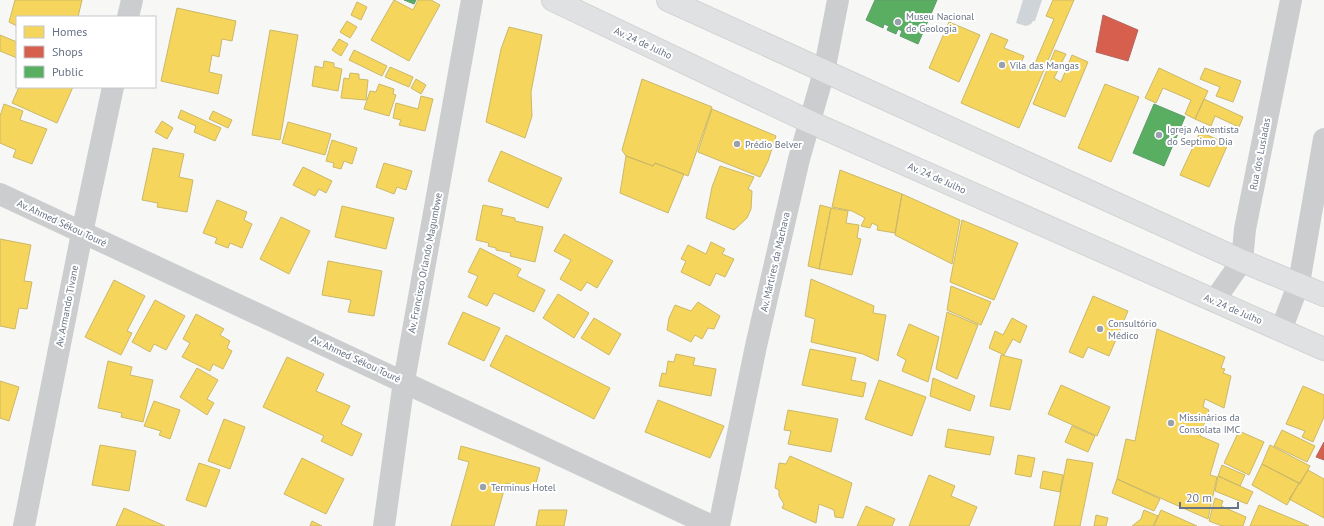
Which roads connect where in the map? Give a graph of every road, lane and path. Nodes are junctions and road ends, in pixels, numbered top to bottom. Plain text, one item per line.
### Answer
1 (132, 0) edge
2 (472, 0) edge
3 (553, 0) edge
4 (668, 0) edge
5 (838, 0) edge
6 (1291, 0) edge
7 (128, 16) edge
8 (824, 72) junction
9 (113, 88) edge
10 (810, 122) junction
11 (1324, 139) edge
12 (0, 194) edge
13 (82, 233) junction
14 (1242, 261) junction
15 (1299, 283) junction
16 (1324, 295) edge
17 (1214, 301) junction
18 (1282, 330) junction
19 (1324, 349) edge
20 (404, 381) junction
21 (24, 526) edge
22 (384, 526) edge
23 (712, 526) edge
24 (719, 526) edge

1 - 7 street
2 - 20 street, Av. Francisco Orlando Magumbwe
3 - 10 main road, Av. 24 de Julho
4 - 8 main road
5 - 8 street, Av. Mártires da Machava
6 - 14 street, Rua dos Lusíadas
8 - 10 street, Av. Mártires da Machava
8 - 14 main road
9 - 13 street, Av. Armando Tivane
10 - 17 main road, Av. 24 de Julho
10 - 24 street, Av. Mártires da Machava
11 - 15 street
12 - 13 street, Av. Ahmed Sékou Touré
13 - 20 street, Av. Ahmed Sékou Touré
13 - 21 street, Av. Armando Tivane
14 - 15 main road
14 - 17 street, Rua dos Lusíadas
15 - 16 main road
15 - 18 street
17 - 18 main road, Av. 24 de Julho
18 - 19 main road, Av. 24 de Julho
20 - 22 street, Av. Francisco Orlando Magumbwe
20 - 23 street, Av. Ahmed Sékou Touré

